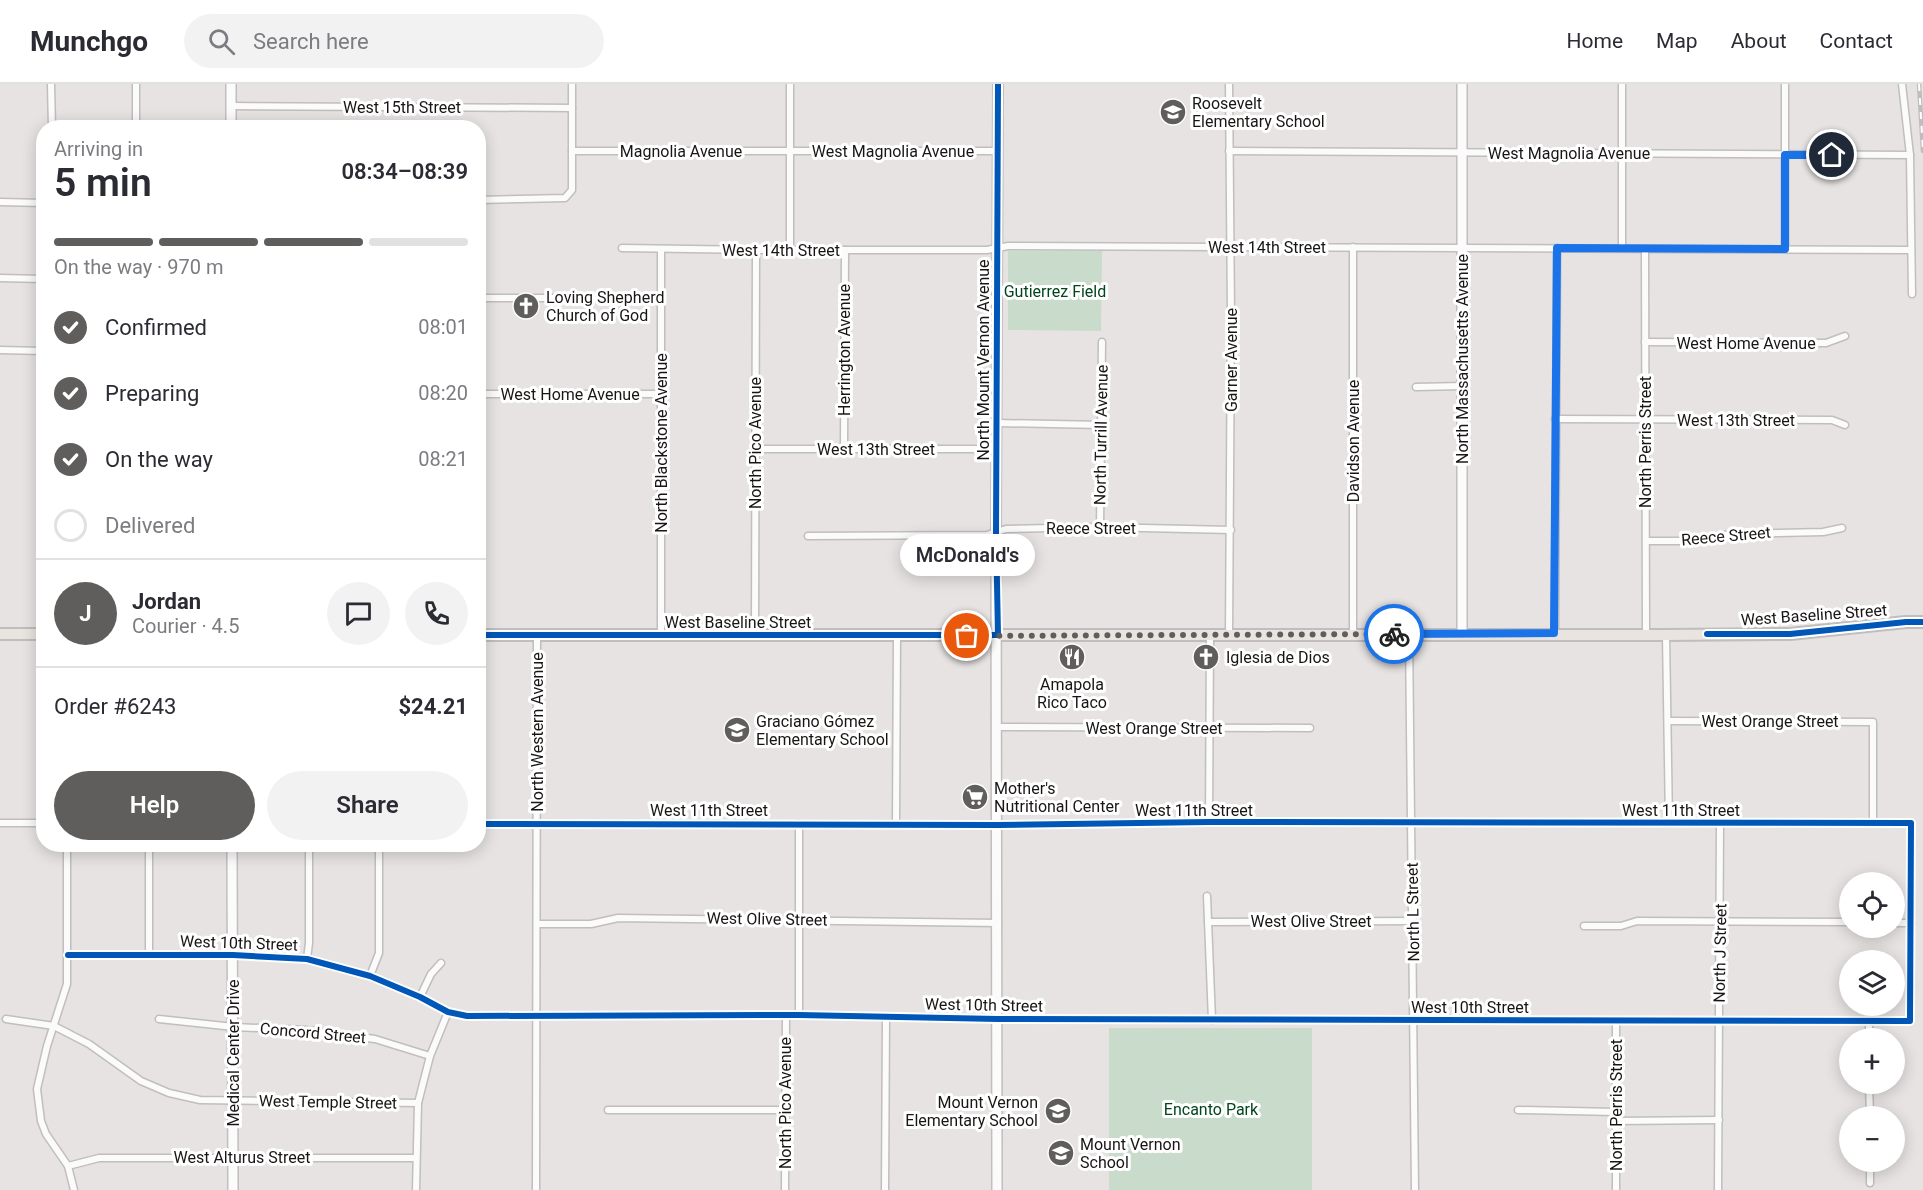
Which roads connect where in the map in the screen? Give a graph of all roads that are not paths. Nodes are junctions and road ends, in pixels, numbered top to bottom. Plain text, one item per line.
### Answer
1 (51, 84) edge
2 (136, 84) edge
3 (231, 84) edge
4 (572, 84) edge
5 (790, 84) edge
6 (998, 84) edge
7 (1229, 84) edge
8 (1462, 84) edge
9 (1622, 84) edge
10 (1785, 84) edge
11 (1902, 84) edge
12 (231, 106) junction
13 (572, 108) junction
14 (52, 120) edge
15 (136, 120) edge
16 (231, 120) edge
17 (572, 151) junction
18 (997, 151) junction
19 (1229, 151) junction
20 (790, 152) junction
21 (1463, 153) junction
22 (1622, 153) junction
23 (1785, 155) junction
24 (1910, 156) junction
25 (486, 200) edge
26 (0, 202) edge
27 (36, 203) edge
28 (1229, 247) junction
29 (1462, 247) junction
30 (622, 248) dead end
31 (997, 248) junction
32 (1353, 248) junction
33 (1557, 248) junction
34 (1622, 248) junction
35 (1785, 249) junction
36 (661, 250) junction
37 (756, 250) junction
38 (790, 250) junction
39 (845, 250) junction
40 (1645, 250) junction
41 (1911, 250) junction
42 (0, 278) edge
43 (36, 279) edge
44 (1912, 294) dead end
45 (486, 297) edge
46 (661, 297) junction
47 (1845, 336) dead end
48 (1102, 342) dead end
49 (1645, 342) junction
50 (0, 350) edge
51 (36, 351) edge
52 (1462, 386) junction
53 (1416, 387) dead end
54 (486, 394) edge
55 (661, 394) junction
56 (1555, 419) junction
57 (1646, 420) junction
58 (997, 423) junction
59 (1102, 425) junction
60 (1845, 425) dead end
61 (755, 449) junction
62 (844, 449) junction
63 (997, 449) junction
64 (1100, 527) junction
65 (1842, 528) dead end
66 (1231, 530) junction
67 (996, 531) junction
68 (808, 536) dead end
69 (1646, 541) junction
70 (1923, 622) edge
71 (1554, 633) junction
72 (0, 634) edge
73 (36, 634) edge
74 (486, 634) edge
75 (1353, 634) junction
76 (1409, 634) junction
77 (1462, 634) junction
78 (537, 635) junction
79 (661, 635) junction
80 (755, 635) junction
81 (897, 635) junction
82 (998, 635) junction
83 (1210, 635) junction
84 (1229, 635) junction
85 (1646, 635) junction
86 (1666, 635) junction
87 (1668, 721) junction
88 (998, 727) junction
89 (1210, 728) junction
90 (1310, 728) dead end
91 (1209, 822) junction
92 (0, 823) edge
93 (36, 823) edge
94 (1669, 823) junction
95 (1873, 823) junction
96 (486, 824) edge
97 (537, 824) junction
98 (799, 824) junction
99 (1412, 824) junction
100 (1720, 824) junction
101 (896, 825) junction
102 (998, 825) junction
103 (67, 852) edge
104 (149, 852) edge
105 (232, 852) edge
106 (309, 852) edge
107 (379, 852) edge
108 (1207, 896) dead end
109 (799, 919) junction
110 (1413, 921) junction
111 (1208, 922) junction
112 (1721, 922) junction
113 (1839, 922) edge
114 (998, 923) junction
115 (1905, 923) edge
116 (1911, 923) junction
117 (537, 924) junction
118 (1584, 926) dead end
119 (68, 955) junction
120 (149, 955) junction
121 (233, 955) junction
122 (307, 959) junction
123 (441, 963) dead end
124 (370, 976) junction
125 (420, 997) junction
126 (448, 1012) junction
127 (786, 1015) junction
128 (799, 1015) junction
129 (536, 1016) junction
130 (886, 1017) junction
131 (6, 1019) dead end
132 (159, 1019) dead end
133 (998, 1019) junction
134 (1212, 1020) junction
135 (1616, 1020) junction
136 (1414, 1021) junction
137 (1719, 1021) junction
138 (1869, 1021) junction
139 (54, 1026) junction
140 (234, 1027) junction
141 (1869, 1028) edge
142 (430, 1056) junction
143 (233, 1101) junction
144 (418, 1103) junction
145 (608, 1110) dead end
146 (786, 1110) junction
147 (1518, 1110) dead end
148 (1616, 1112) junction
149 (1719, 1120) junction
150 (1616, 1121) junction
151 (233, 1157) junction
152 (416, 1158) junction
153 (68, 1166) junction
154 (1870, 1172) edge
155 (1870, 1183) dead end
156 (74, 1190) edge
157 (233, 1190) edge
158 (416, 1190) edge
159 (536, 1190) edge
160 (785, 1190) edge
161 (885, 1190) edge
162 (998, 1190) edge
163 (1415, 1190) edge
164 (1616, 1190) edge
165 (1718, 1190) edge

1 - 14 street
2 - 15 street
3 - 12 main road
4 - 13 street
5 - 20 street
6 - 18 main road, North Mount Vernon Avenue
7 - 19 street, Garner Avenue
8 - 21 main road, North Massachusetts Avenue
9 - 22 street
10 - 23 street
11 - 24 street
12 - 13 street, West 15th Street
12 - 16 main road
13 - 17 street
17 - 20 street, Magnolia Avenue
17 - 25 street
18 - 20 street, West Magnolia Avenue
18 - 31 main road, North Mount Vernon Avenue
19 - 21 street, West Magnolia Avenue
19 - 28 street, Garner Avenue
20 - 38 street
21 - 22 street, West Magnolia Avenue
21 - 29 main road, North Massachusetts Avenue
22 - 23 street, West Magnolia Avenue
22 - 34 street
23 - 24 street, West Magnolia Avenue
23 - 35 street
24 - 41 street
26 - 27 street
28 - 31 street, West 14th Street
28 - 32 street, West 14th Street
28 - 66 street, Garner Avenue
29 - 32 street, West 14th Street
29 - 33 street, West 14th Street
29 - 52 main road, North Massachusetts Avenue
30 - 36 street, West 14th Street
31 - 39 street, West 14th Street
31 - 58 main road, North Mount Vernon Avenue
32 - 75 street, Davidson Avenue
33 - 34 street, West 14th Street
33 - 56 street
34 - 40 street, West 14th Street
35 - 40 street, West 14th Street
35 - 41 street, West 14th Street
36 - 37 street, West 14th Street
36 - 46 street, North Blackstone Avenue
37 - 38 street, West 14th Street
37 - 61 street, North Pico Avenue
38 - 39 street, West 14th Street
39 - 62 street, Herrington Avenue
40 - 49 street, North Perris Street
41 - 44 street
42 - 43 street
45 - 46 street
46 - 55 street, North Blackstone Avenue
47 - 49 street, West Home Avenue
48 - 59 street, North Turrill Avenue
49 - 57 street, North Perris Street
50 - 51 street
52 - 53 street
52 - 77 main road, North Massachusetts Avenue
54 - 55 street, West Home Avenue
55 - 79 street, North Blackstone Avenue
56 - 57 street, West 13th Street
56 - 71 street
57 - 60 street, West 13th Street
57 - 69 street, North Perris Street
58 - 59 street
58 - 63 main road, North Mount Vernon Avenue
59 - 64 street, North Turrill Avenue
61 - 62 street, West 13th Street
61 - 80 street, North Pico Avenue
62 - 63 street, West 13th Street
63 - 67 main road, North Mount Vernon Avenue
64 - 66 street, Reece Street
64 - 67 street, Reece Street
65 - 69 street, Reece Street
66 - 84 street, Garner Avenue
67 - 68 street, Reece Street
67 - 82 main road, North Mount Vernon Avenue
69 - 85 street, North Perris Street
70 - 86 main road, West Baseline Street
71 - 77 main road, West Baseline Street
71 - 85 main road, West Baseline Street
72 - 73 main road
74 - 78 main road, West Baseline Street
75 - 76 main road, West Baseline Street
75 - 84 main road, West Baseline Street
76 - 77 main road, West Baseline Street
76 - 99 street, North L Street
78 - 79 main road, West Baseline Street
78 - 97 street, North Western Avenue
79 - 80 main road, West Baseline Street
80 - 81 main road, West Baseline Street
81 - 82 main road, West Baseline Street
81 - 101 street
82 - 83 main road, West Baseline Street
82 - 88 main road, North Mount Vernon Avenue
83 - 84 main road, West Baseline Street
83 - 89 street
85 - 86 main road, West Baseline Street
86 - 87 street
87 - 94 street
87 - 95 street, West Orange Street
88 - 89 street, West Orange Street
88 - 102 main road, North Mount Vernon Avenue
89 - 90 street, West Orange Street
89 - 91 street
91 - 99 street, West 11th Street
91 - 102 street, West 11th Street
92 - 93 street
94 - 99 street, West 11th Street
94 - 100 street, West 11th Street
95 - 100 street, West 11th Street
95 - 116 street, West 11th Street
96 - 97 street, West 11th Street
97 - 98 street, West 11th Street
97 - 117 street, North Western Avenue
98 - 101 street, West 11th Street
98 - 109 street, North Pico Avenue
99 - 110 street, North L Street
100 - 112 street, North J Street
101 - 102 street, West 11th Street
102 - 114 main road, North Mount Vernon Avenue
103 - 119 street
104 - 120 street
105 - 121 main road, Medical Center Drive
106 - 122 street
107 - 124 street
108 - 111 street
109 - 114 street, West Olive Street
109 - 117 street, West Olive Street
109 - 128 street, North Pico Avenue
110 - 111 street, West Olive Street
110 - 136 street, North L Street
111 - 134 street
112 - 113 street
112 - 118 street
112 - 137 street, North J Street
114 - 133 main road, North Mount Vernon Avenue
115 - 116 street
116 - 138 street, West 10th Street
117 - 129 street, North Western Avenue
119 - 120 street, West 10th Street
119 - 139 street
120 - 121 street, West 10th Street
121 - 122 street, West 10th Street
121 - 140 main road, Medical Center Drive
122 - 124 street, West 10th Street
123 - 125 street
124 - 125 street, West 10th Street
125 - 126 street, West 10th Street
126 - 129 street, West 10th Street
126 - 142 street
127 - 128 street, West 10th Street
127 - 129 street, West 10th Street
127 - 146 street, North Pico Avenue
128 - 130 street, West 10th Street
129 - 159 street, North Western Avenue
130 - 133 street, West 10th Street
130 - 161 street
131 - 139 street, West Temple Street
132 - 140 street, Concord Street
133 - 134 street, West 10th Street
133 - 162 main road, North Mount Vernon Avenue
134 - 136 street, West 10th Street
135 - 136 street, West 10th Street
135 - 137 street, West 10th Street
135 - 148 street, North Perris Street
136 - 163 street, North L Street
137 - 138 street, West 10th Street
137 - 149 street, North J Street
138 - 141 street
139 - 143 street, West Temple Street
139 - 153 street
140 - 142 street, Concord Street
140 - 143 main road, Medical Center Drive
142 - 144 street
143 - 144 street, West Temple Street
143 - 151 main road, Medical Center Drive
144 - 152 street
145 - 146 street
146 - 160 street, North Pico Avenue
147 - 148 street
148 - 150 street, North Perris Street
149 - 150 street
149 - 165 street, North J Street
150 - 164 street, North Perris Street
151 - 152 street, West Alturus Street
151 - 153 street, West Alturus Street
151 - 157 main road, Medical Center Drive
152 - 158 street
153 - 156 street
154 - 155 street

